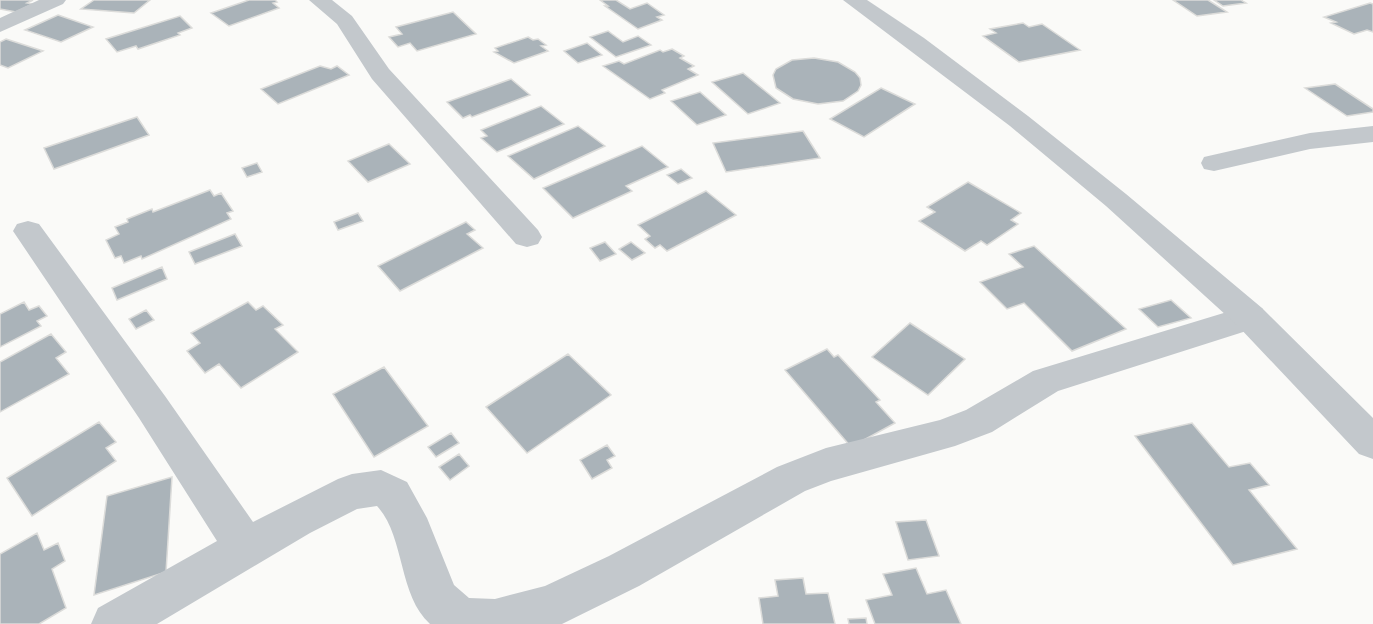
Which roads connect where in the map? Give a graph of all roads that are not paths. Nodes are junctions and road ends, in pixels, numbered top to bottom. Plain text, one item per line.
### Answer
1 (56, 0) edge
2 (319, 0) edge
3 (853, 0) edge
4 (0, 26) edge
5 (1373, 134) edge
6 (1214, 163) dead end
7 (28, 231) dead end
8 (527, 237) dead end
9 (1250, 317) junction
10 (1373, 443) edge
11 (245, 547) junction
12 (495, 623) edge
13 (114, 624) edge

1 - 4 street
2 - 8 street
3 - 9 street
5 - 6 street
7 - 11 street
9 - 10 street
9 - 12 street
11 - 12 street
11 - 13 street

